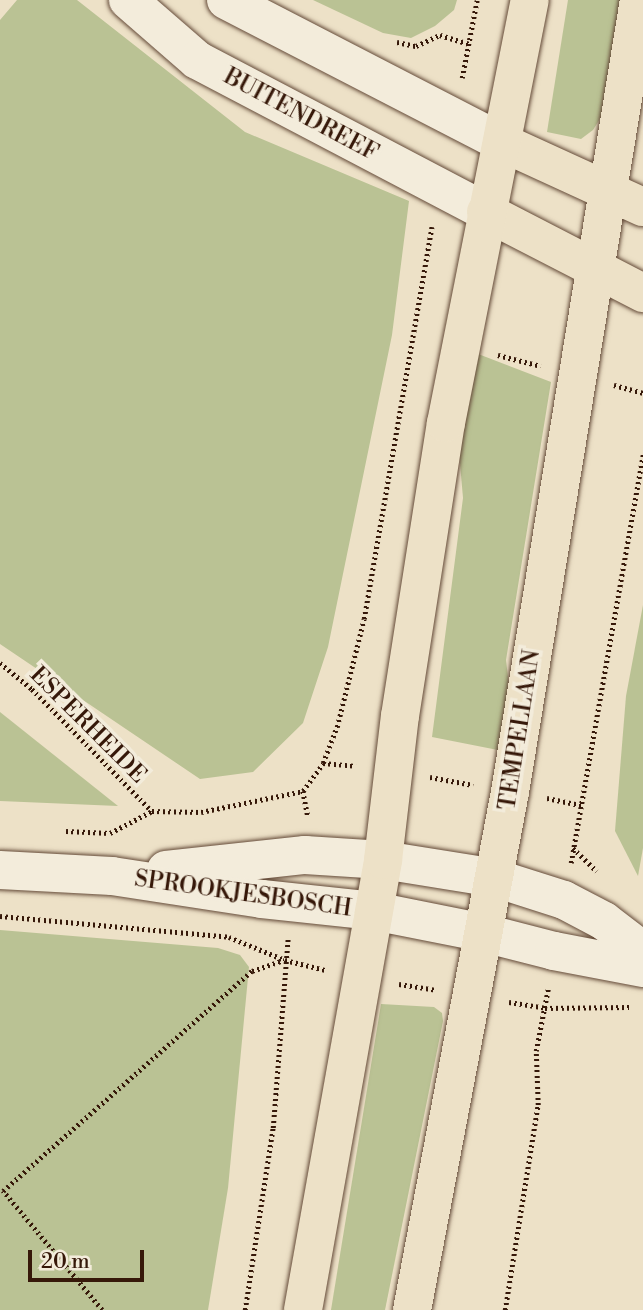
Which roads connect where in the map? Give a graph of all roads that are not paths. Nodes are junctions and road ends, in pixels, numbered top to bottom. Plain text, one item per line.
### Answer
1 (128, 0) edge
2 (226, 0) edge
3 (530, 0) edge
4 (639, 0) edge
5 (503, 143) junction
6 (608, 190) junction
7 (643, 207) edge
8 (486, 212) junction
9 (595, 270) junction
10 (643, 293) edge
11 (383, 860) junction
12 (0, 870) edge
13 (112, 876) junction
14 (495, 878) junction
15 (374, 911) junction
16 (484, 933) junction
17 (643, 951) edge
18 (643, 968) edge
19 (303, 1310) edge
20 (412, 1310) edge

1 - 8 street, BUITENDREEF
2 - 5 street
3 - 5 main road
4 - 6 main road, TEMPELLAAN
5 - 6 main road
5 - 8 main road
6 - 7 main road
6 - 9 main road, TEMPELLAAN
8 - 9 main road
8 - 11 main road
9 - 10 main road
9 - 14 main road, TEMPELLAAN
11 - 13 street, SPROOKJESBOSCH
11 - 14 street, SPROOKJESBOSCH
11 - 15 main road
12 - 13 street, SPROOKJESBOSCH
13 - 15 street, SPROOKJESBOSCH
14 - 16 main road, TEMPELLAAN
14 - 17 street, SPROOKJESBOSCH
15 - 16 street, SPROOKJESBOSCH
15 - 19 main road
16 - 18 street, SPROOKJESBOSCH
16 - 20 main road, TEMPELLAAN

